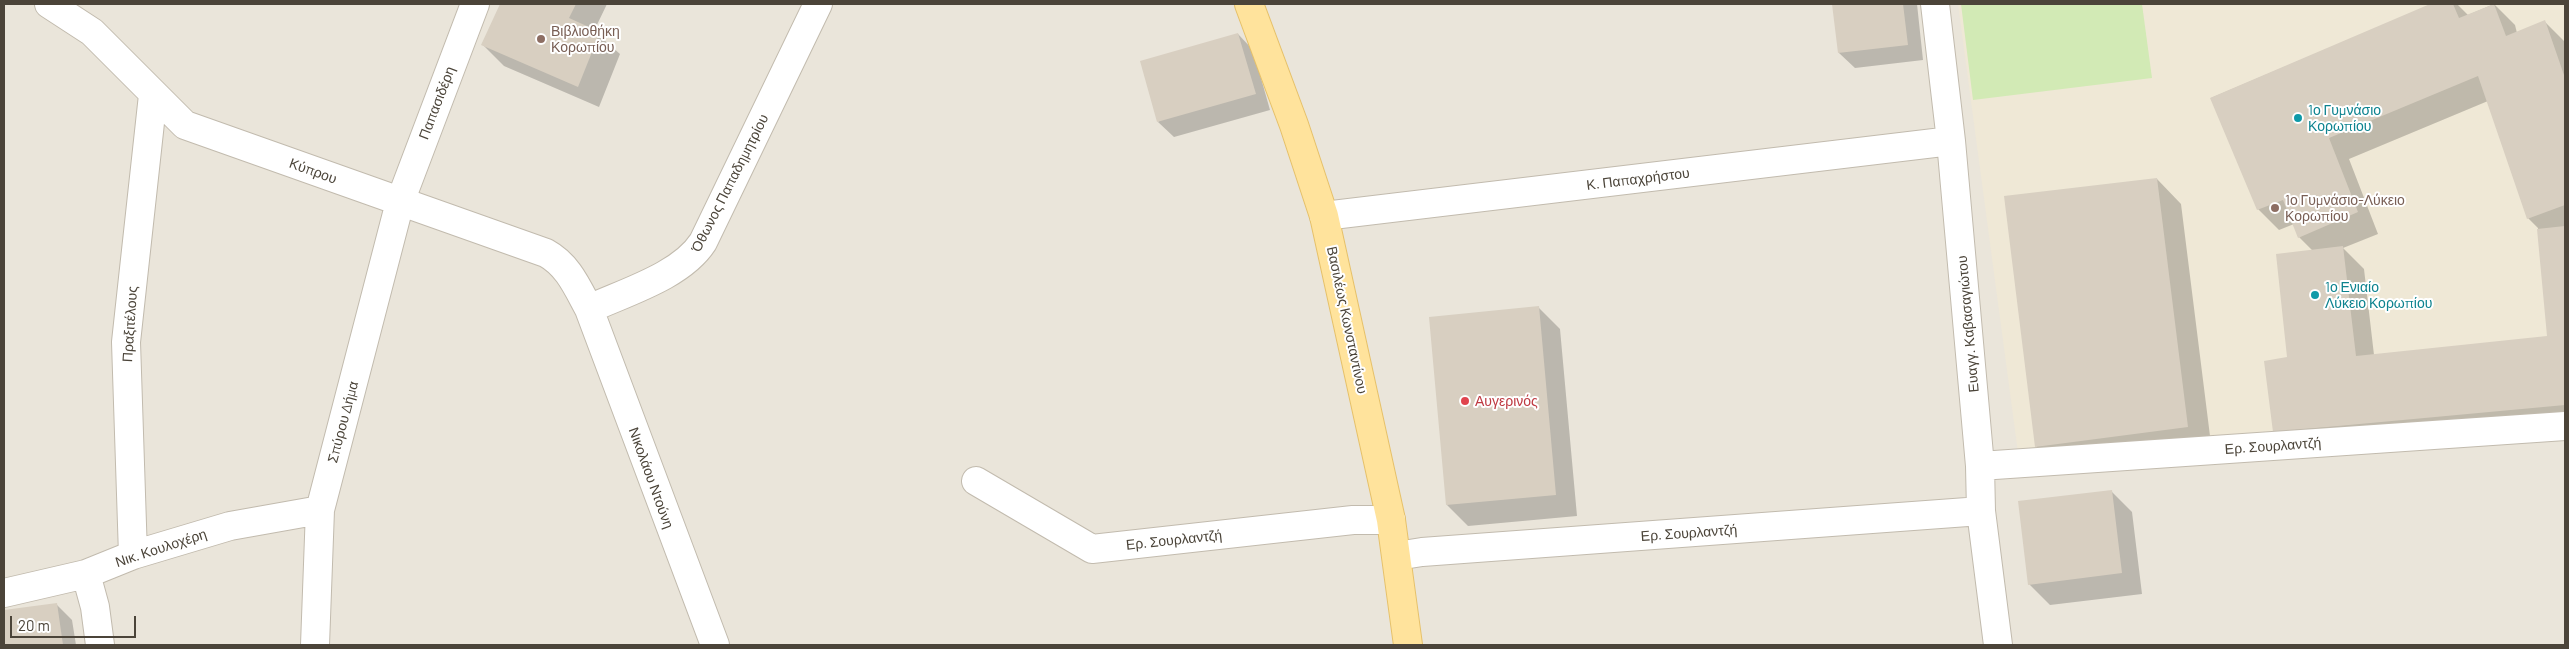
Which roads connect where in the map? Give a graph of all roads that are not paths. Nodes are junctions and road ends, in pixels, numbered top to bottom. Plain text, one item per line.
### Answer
1 (49, 4) edge
2 (475, 4) edge
3 (818, 4) edge
4 (1249, 4) edge
5 (1936, 4) edge
6 (153, 94) junction
7 (1951, 141) junction
8 (400, 202) junction
9 (1324, 216) junction
10 (589, 309) junction
11 (2565, 426) edge
12 (1980, 466) junction
13 (976, 481) dead end
14 (320, 510) junction
15 (1981, 511) junction
16 (1391, 520) junction
17 (133, 555) junction
18 (1396, 556) junction
19 (86, 574) junction
20 (4, 593) edge
21 (100, 645) edge
22 (315, 645) edge
23 (715, 645) edge
24 (1408, 645) edge
25 (1998, 645) edge

1 - 6 street, Κύπρου
2 - 8 street, Παπασιδέρη
3 - 10 street, Όθωνος Παπαδημητρίου
4 - 9 main road, Βασιλέως Κωνσταντίνου
5 - 7 street, Ευαγγ. Καβασαγιώτου
6 - 8 street, Κύπρου
6 - 17 street, Πραξιτέλους
7 - 9 street, Κ. Παπαχρήστου
7 - 12 street, Ευαγγ. Καβασαγιώτου
8 - 10 street, Κύπρου
8 - 14 street, Σπύρου Δήμα
9 - 16 main road, Βασιλέως Κωνσταντίνου
10 - 23 street, Νικολάου Ντούνη
11 - 12 street, Ερ. Σουρλαντζή
12 - 15 street, Ευαγγ. Καβασαγιώτου
13 - 16 street, Ερ. Σουρλαντζή
14 - 17 street, Νικ. Κουλοχέρη
14 - 22 street, Σπύρου Δήμα
15 - 18 street, Ερ. Σουρλαντζή
15 - 25 street, Ευαγγ. Καβασαγιώτου
16 - 18 main road, Βασιλέως Κωνσταντίνου
17 - 19 street, Νικ. Κουλοχέρη
18 - 24 main road, Βασιλέως Κωνσταντίνου
19 - 20 street, Νικ. Κουλοχέρη
19 - 21 street

